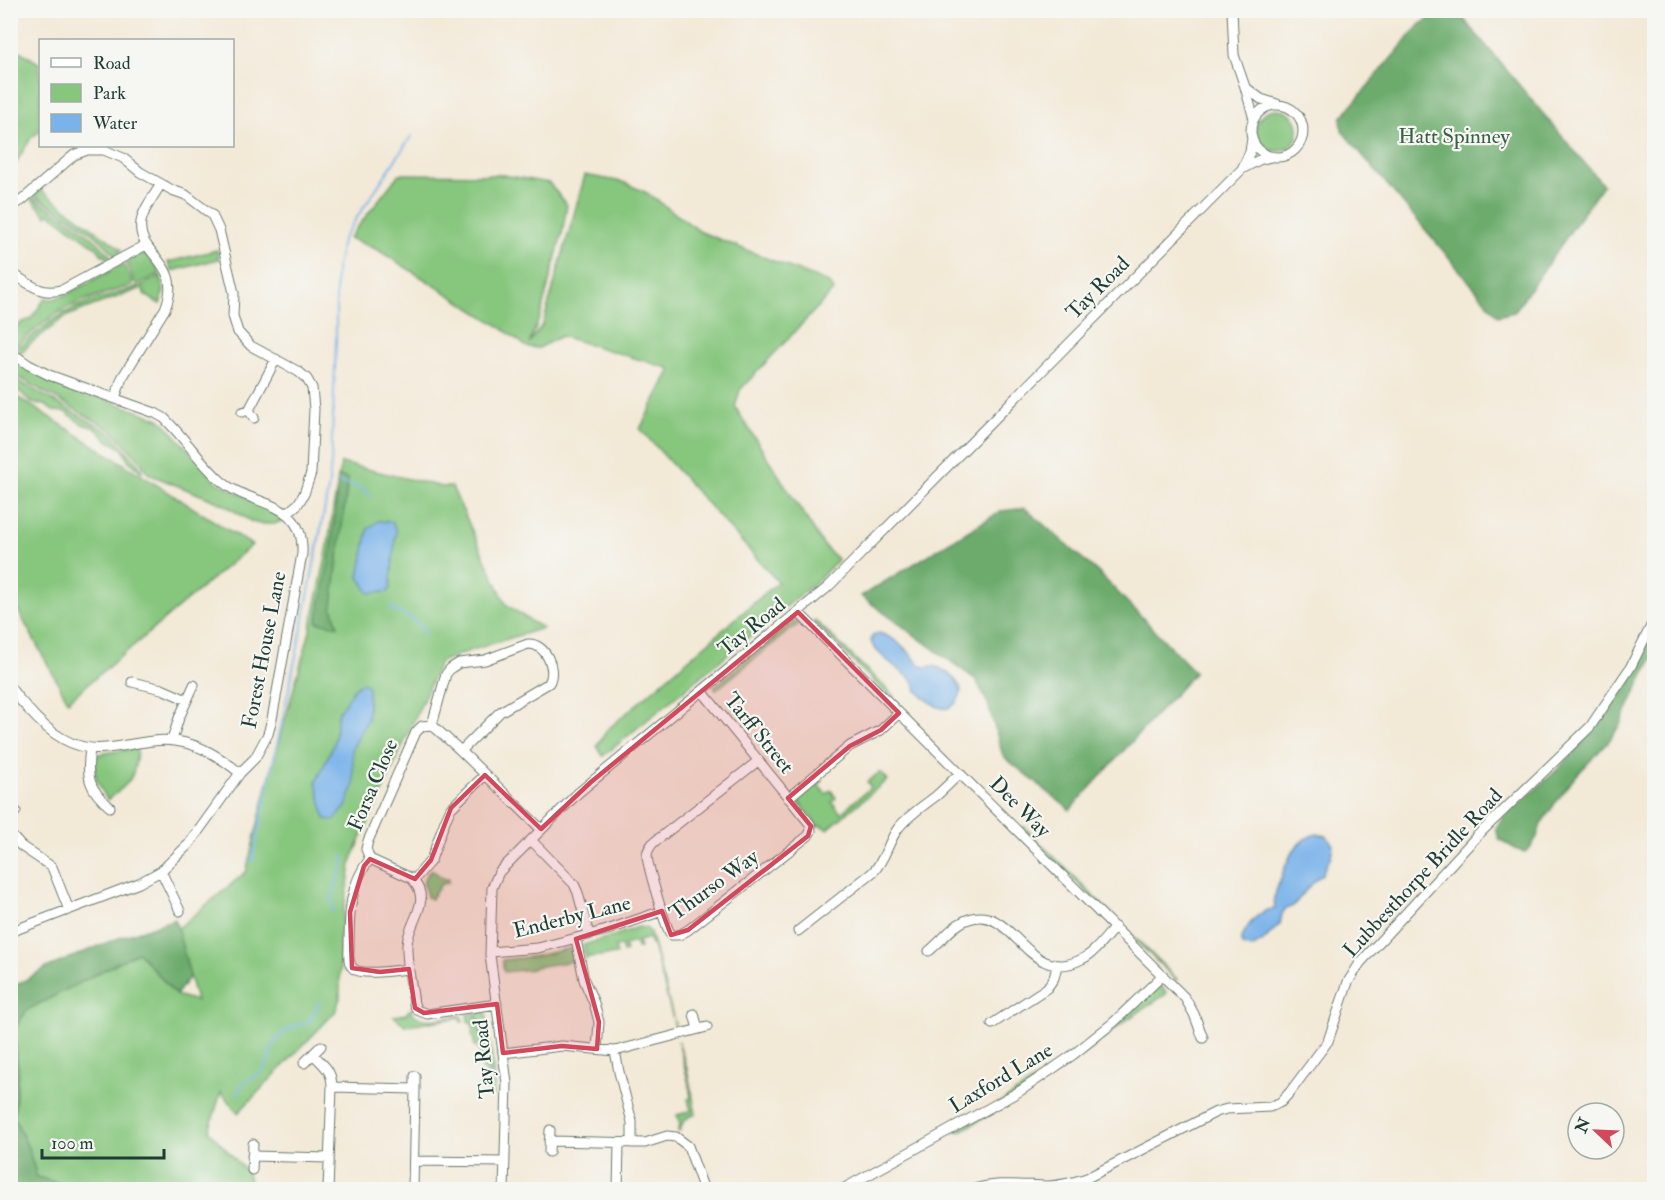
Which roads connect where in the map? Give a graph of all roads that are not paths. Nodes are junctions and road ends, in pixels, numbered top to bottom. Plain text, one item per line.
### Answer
1 (1232, 10) edge
2 (1245, 87) junction
3 (1277, 104) junction
4 (1254, 119) junction
5 (1252, 138) junction
6 (1271, 157) junction
7 (1242, 169) junction
8 (161, 184) junction
9 (10, 207) edge
10 (146, 245) junction
11 (10, 272) edge
12 (10, 352) edge
13 (276, 359) junction
14 (115, 398) junction
15 (248, 414) dead end
16 (287, 513) junction
17 (798, 612) junction
18 (1654, 620) edge
19 (132, 682) dead end
20 (194, 685) dead end
21 (11, 690) edge
22 (702, 691) junction
23 (187, 700) junction
24 (899, 713) junction
25 (432, 725) junction
26 (172, 740) junction
27 (90, 749) junction
28 (461, 751) junction
29 (758, 761) junction
30 (240, 773) junction
31 (960, 773) junction
32 (485, 775) junction
33 (788, 798) junction
34 (110, 807) dead end
35 (541, 829) junction
36 (10, 834) edge
37 (531, 840) junction
38 (370, 859) junction
39 (161, 871) junction
40 (414, 880) junction
41 (69, 910) junction
42 (180, 911) dead end
43 (662, 911) junction
44 (1115, 927) junction
45 (798, 931) dead end
46 (10, 932) edge
47 (589, 935) junction
48 (576, 939) junction
49 (929, 951) dead end
50 (490, 952) junction
51 (1057, 966) junction
52 (409, 969) junction
53 (1163, 975) junction
54 (497, 1004) junction
55 (694, 1014) dead end
56 (992, 1024) dead end
57 (1203, 1038) dead end
58 (321, 1046) dead end
59 (597, 1049) junction
60 (615, 1051) junction
61 (503, 1053) junction
62 (313, 1054) junction
63 (304, 1063) dead end
64 (415, 1076) dead end
65 (332, 1087) junction
66 (415, 1089) junction
67 (550, 1130) dead end
68 (549, 1141) junction
69 (619, 1143) junction
70 (632, 1143) junction
71 (253, 1144) dead end
72 (549, 1152) dead end
73 (252, 1156) junction
74 (329, 1158) junction
75 (414, 1161) junction
76 (505, 1162) junction
77 (252, 1170) dead end
78 (328, 1190) edge
79 (413, 1190) edge
80 (504, 1190) edge
81 (618, 1190) edge
82 (704, 1190) edge
83 (841, 1190) edge
84 (972, 1190) edge

1 - 2 street
2 - 3 street
2 - 4 street
3 - 4 street
3 - 6 street
4 - 5 street
5 - 6 street
5 - 7 street, Tay Road
6 - 7 street, Tay Road
7 - 17 street, Tay Road
8 - 9 street
8 - 10 street
8 - 13 street
10 - 11 street
10 - 14 street
12 - 14 street
13 - 15 street
13 - 16 street
14 - 16 street
16 - 30 street, Forest House Lane
17 - 22 street, Tay Road
17 - 24 street, Dee Way
18 - 84 street, Lubbesthorpe Bridle Road
19 - 23 street
20 - 23 street
21 - 27 street
22 - 29 street, Tarff Street
22 - 35 street, Tay Road
23 - 26 street
24 - 31 street, Dee Way
24 - 33 street
25 - 28 street
25 - 28 street
25 - 38 street, Forsa Close
26 - 27 street
26 - 30 street
27 - 34 street
28 - 32 street
29 - 33 street, Tarff Street
29 - 43 street, Thurso Way
30 - 39 street, Forest House Lane
31 - 44 street, Dee Way
31 - 45 street
32 - 35 street
32 - 40 street
33 - 43 street, Thurso Way
35 - 37 street, Tay Road
36 - 41 street
37 - 47 street
37 - 50 street, Tay Road
38 - 40 street, Forsa Close
38 - 52 street
39 - 41 street, Forest House Lane
39 - 42 street
40 - 52 street
41 - 46 street, Forest House Lane
43 - 47 street, Enderby Lane
44 - 51 street
44 - 53 street, Dee Way
47 - 48 street, Enderby Lane
48 - 50 street, Enderby Lane
48 - 59 street
49 - 51 street
50 - 54 street, Tay Road
51 - 56 street
52 - 54 street
53 - 57 street, Dee Way
53 - 83 street, Laxford Lane
54 - 61 street, Tay Road
55 - 60 street
58 - 62 street
59 - 60 street
59 - 61 street
60 - 70 street
61 - 76 street, Tay Road
62 - 63 street
62 - 65 street
64 - 66 street
65 - 66 street
65 - 74 street
66 - 75 street
67 - 68 street
68 - 69 street
68 - 72 street
69 - 70 street
69 - 81 street
70 - 82 street
71 - 73 street
73 - 74 street
73 - 77 street
74 - 78 street
75 - 76 street
75 - 79 street
76 - 80 street, Tay Road

